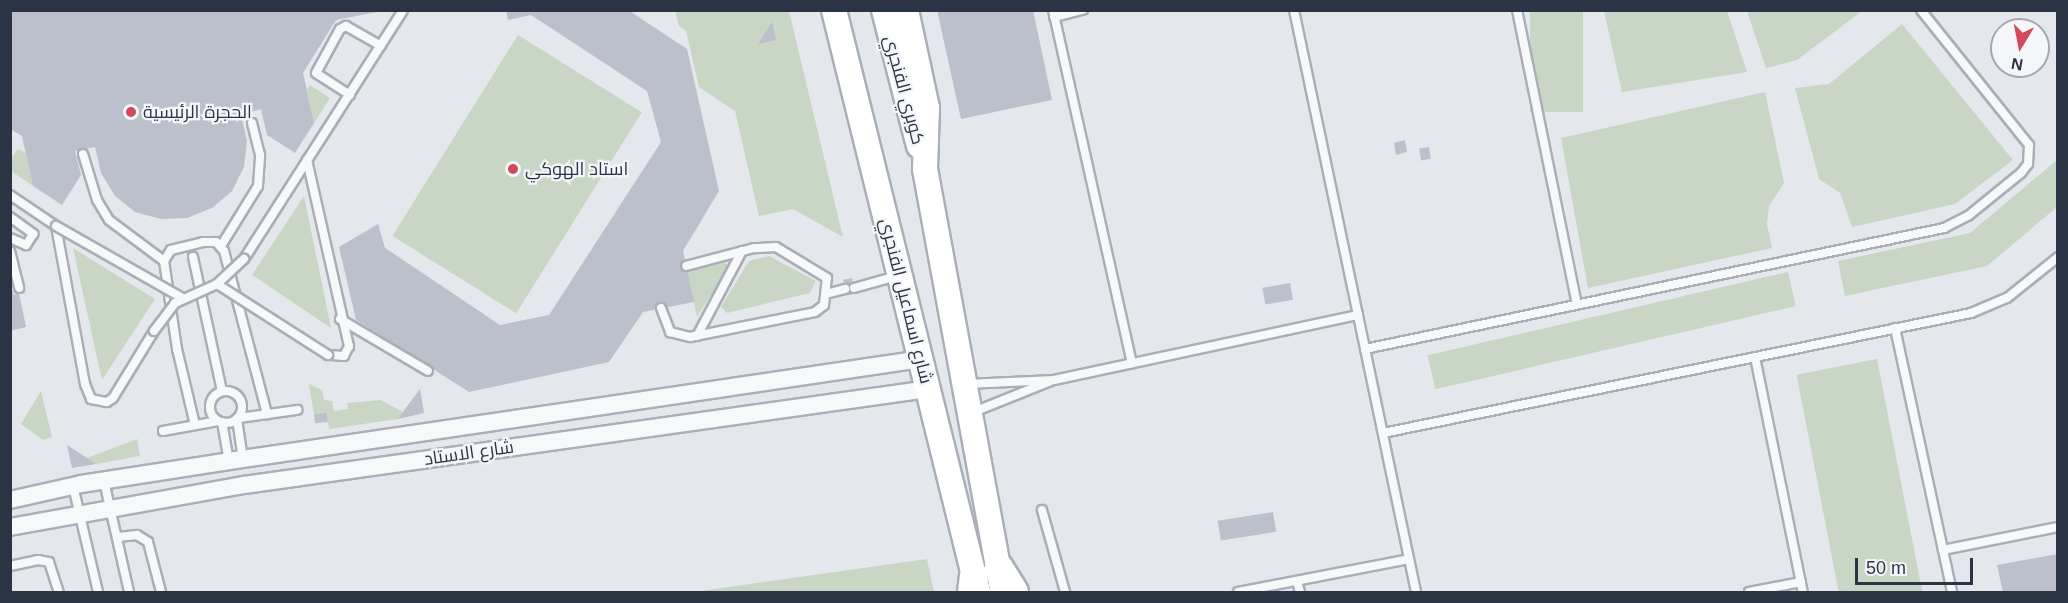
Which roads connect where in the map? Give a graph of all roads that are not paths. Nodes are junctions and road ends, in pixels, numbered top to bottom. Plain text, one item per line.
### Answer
1 (403, 10) edge
2 (834, 10) edge
3 (884, 10) edge
4 (906, 10) edge
5 (1083, 10) edge
6 (1294, 10) edge
7 (1517, 10) edge
8 (1921, 10) edge
9 (1054, 14) edge
10 (381, 46) junction
11 (350, 96) junction
12 (252, 123) dead end
13 (83, 154) dead end
14 (307, 160) junction
15 (925, 169) junction
16 (10, 195) edge
17 (10, 217) edge
18 (56, 226) junction
19 (10, 238) edge
20 (221, 246) junction
21 (10, 251) edge
22 (742, 251) junction
23 (193, 257) dead end
24 (2058, 257) edge
25 (164, 261) junction
26 (686, 266) dead end
27 (899, 276) junction
28 (218, 284) junction
29 (19, 288) dead end
30 (826, 294) junction
31 (182, 298) junction
32 (1577, 304) junction
33 (661, 308) dead end
34 (1358, 315) junction
35 (340, 319) junction
36 (1895, 328) junction
37 (697, 336) junction
38 (1365, 349) junction
39 (1755, 357) junction
40 (921, 359) junction
41 (1131, 363) junction
42 (428, 371) dead end
43 (1054, 380) junction
44 (966, 384) junction
45 (929, 389) junction
46 (222, 391) junction
47 (297, 410) dead end
48 (971, 413) junction
49 (267, 414) junction
50 (238, 418) junction
51 (220, 422) junction
52 (195, 425) junction
53 (163, 431) dead end
54 (1383, 433) junction
55 (236, 460) junction
56 (104, 481) junction
57 (73, 486) junction
58 (10, 500) edge
59 (111, 508) junction
60 (1042, 510) dead end
61 (81, 513) junction
62 (10, 527) edge
63 (2058, 527) edge
64 (118, 537) junction
65 (1942, 550) junction
66 (1409, 559) junction
67 (10, 566) edge
68 (1297, 581) junction
69 (1801, 582) junction
70 (985, 584) edge
71 (59, 592) edge
72 (98, 592) edge
73 (129, 592) edge
74 (161, 592) edge
75 (1014, 592) edge
76 (1065, 592) edge
77 (1238, 592) edge
78 (1300, 592) edge
79 (1416, 592) edge
80 (1749, 592) edge
81 (1803, 592) edge
82 (1952, 592) edge

1 - 10 lane
2 - 27 main road, شارع اسماعيل الفنجري
3 - 15 main road, كوبري الفنجري
4 - 15 main road
5 - 9 lane
6 - 34 lane
7 - 32 lane
8 - 32 lane
9 - 41 lane
10 - 11 lane
10 - 11 lane
11 - 14 lane
12 - 20 lane
13 - 25 lane
14 - 28 lane, bridge
14 - 35 lane
15 - 44 main road
16 - 18 lane
17 - 19 lane
18 - 31 lane, bridge
18 - 31 lane, bridge
20 - 25 lane
20 - 49 lane
21 - 29 lane
22 - 26 lane
22 - 30 lane
22 - 37 lane
23 - 46 lane
24 - 36 lane
25 - 52 lane
27 - 30 lane
27 - 40 main road, شارع اسماعيل الفنجري
28 - 31 lane, bridge
28 - 35 lane, bridge
30 - 37 lane
32 - 38 lane
33 - 37 lane
34 - 38 lane
34 - 41 lane
35 - 42 lane
36 - 39 lane
36 - 65 lane
38 - 54 lane
39 - 54 lane
39 - 69 lane
40 - 45 main road, شارع اسماعيل الفنجري
40 - 55 street, شارع الاستاد
41 - 43 lane
43 - 44 lane
43 - 48 lane
44 - 48 main road
45 - 59 street, شارع الاستاد
45 - 70 main road, شارع اسماعيل الفنجري
46 - 50 lane
46 - 51 lane
47 - 49 lane
48 - 70 main road
49 - 50 lane
50 - 51 lane
50 - 55 lane
51 - 52 lane
51 - 55 lane
52 - 53 lane
54 - 66 lane
55 - 56 street, شارع الاستاد
56 - 57 street, شارع الاستاد
56 - 59 lane
57 - 58 street, شارع الاستاد
57 - 61 lane
59 - 61 street, شارع الاستاد
59 - 64 lane
60 - 76 lane
61 - 62 street, شارع الاستاد
61 - 72 lane
63 - 65 lane
64 - 73 lane
64 - 74 lane
65 - 82 lane
66 - 68 lane
66 - 79 lane
67 - 71 lane
68 - 77 lane
68 - 78 lane
69 - 80 lane
69 - 81 lane
70 - 75 highway

